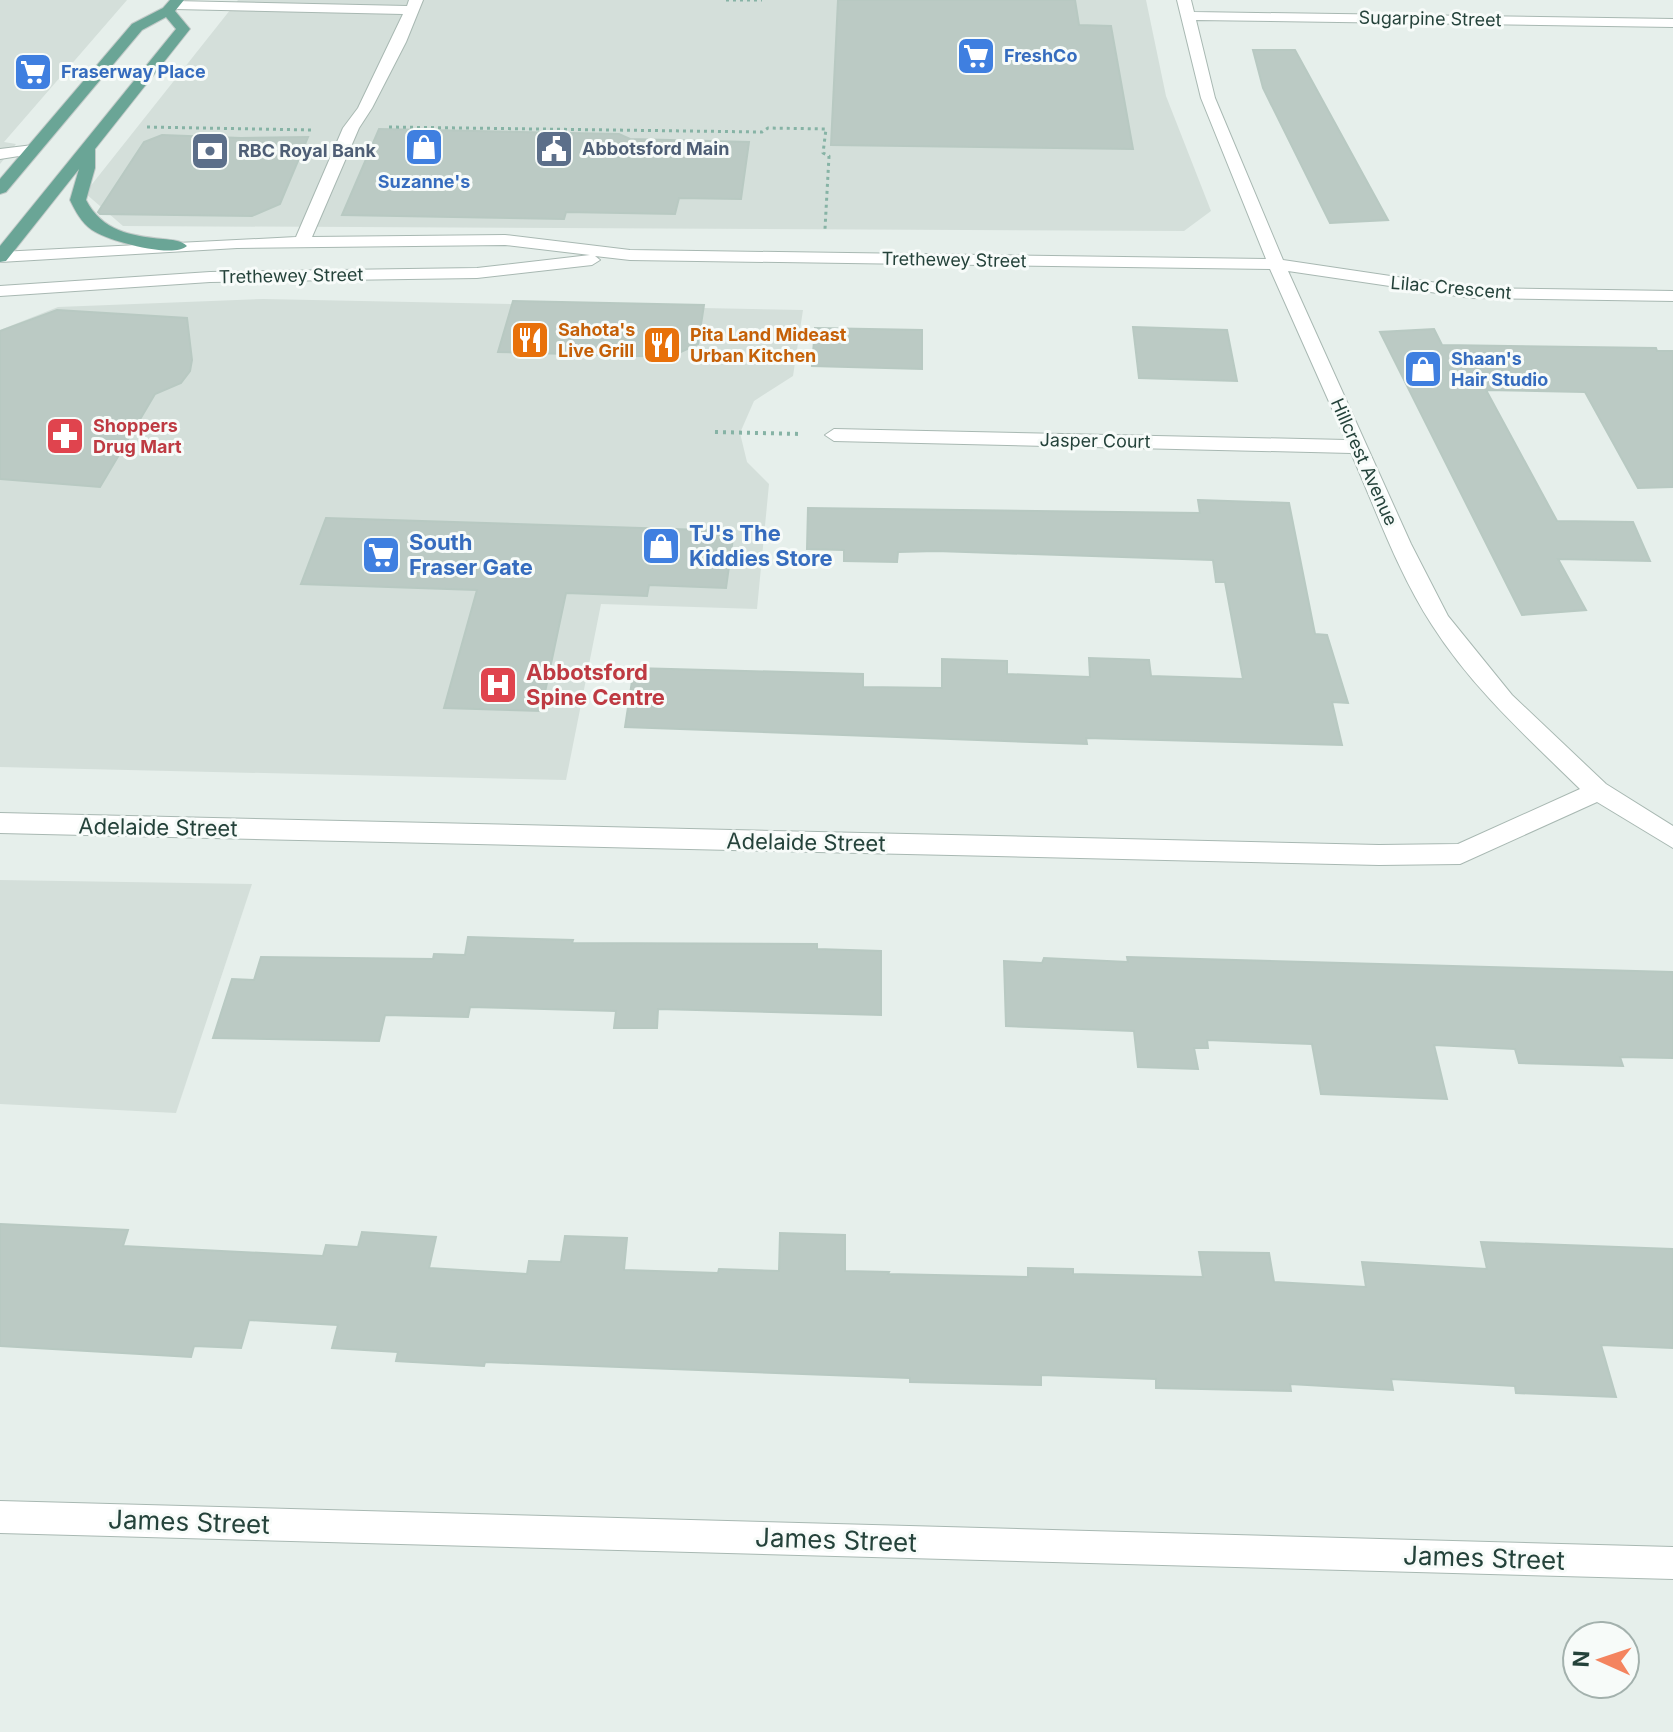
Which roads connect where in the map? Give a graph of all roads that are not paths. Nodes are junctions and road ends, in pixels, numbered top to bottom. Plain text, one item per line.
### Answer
1 (173, 5) edge
2 (414, 5) edge
3 (1186, 8) edge
4 (1673, 23) edge
5 (88, 147) junction
6 (33, 150) junction
7 (0, 154) edge
8 (0, 174) edge
9 (0, 189) edge
10 (302, 242) junction
11 (179, 246) junction
12 (630, 255) junction
13 (0, 257) edge
14 (1278, 264) junction
15 (0, 291) edge
16 (1673, 296) edge
17 (834, 435) road end
18 (1356, 447) junction
19 (1598, 791) junction
20 (0, 823) edge
21 (1673, 838) edge
22 (0, 1517) edge
23 (1673, 1563) edge

1 - 2 street
1 - 5 main road
1 - 6 main road
2 - 10 street
3 - 4 street, Sugarpine Street
3 - 14 street, Hillcrest Avenue
5 - 11 main road
5 - 13 main road
6 - 7 street
6 - 8 main road
6 - 9 main road
10 - 11 street, Trethewey Street
10 - 12 street, Trethewey Street
11 - 13 street, Trethewey Street
12 - 14 street, Trethewey Street
12 - 15 street, Trethewey Street
14 - 16 street, Lilac Crescent
14 - 18 street, Hillcrest Avenue
17 - 18 street, Jasper Court
18 - 19 street, Hillcrest Avenue
19 - 20 street, Adelaide Street
19 - 21 street, Hillcrest Avenue
22 - 23 street, James Street

